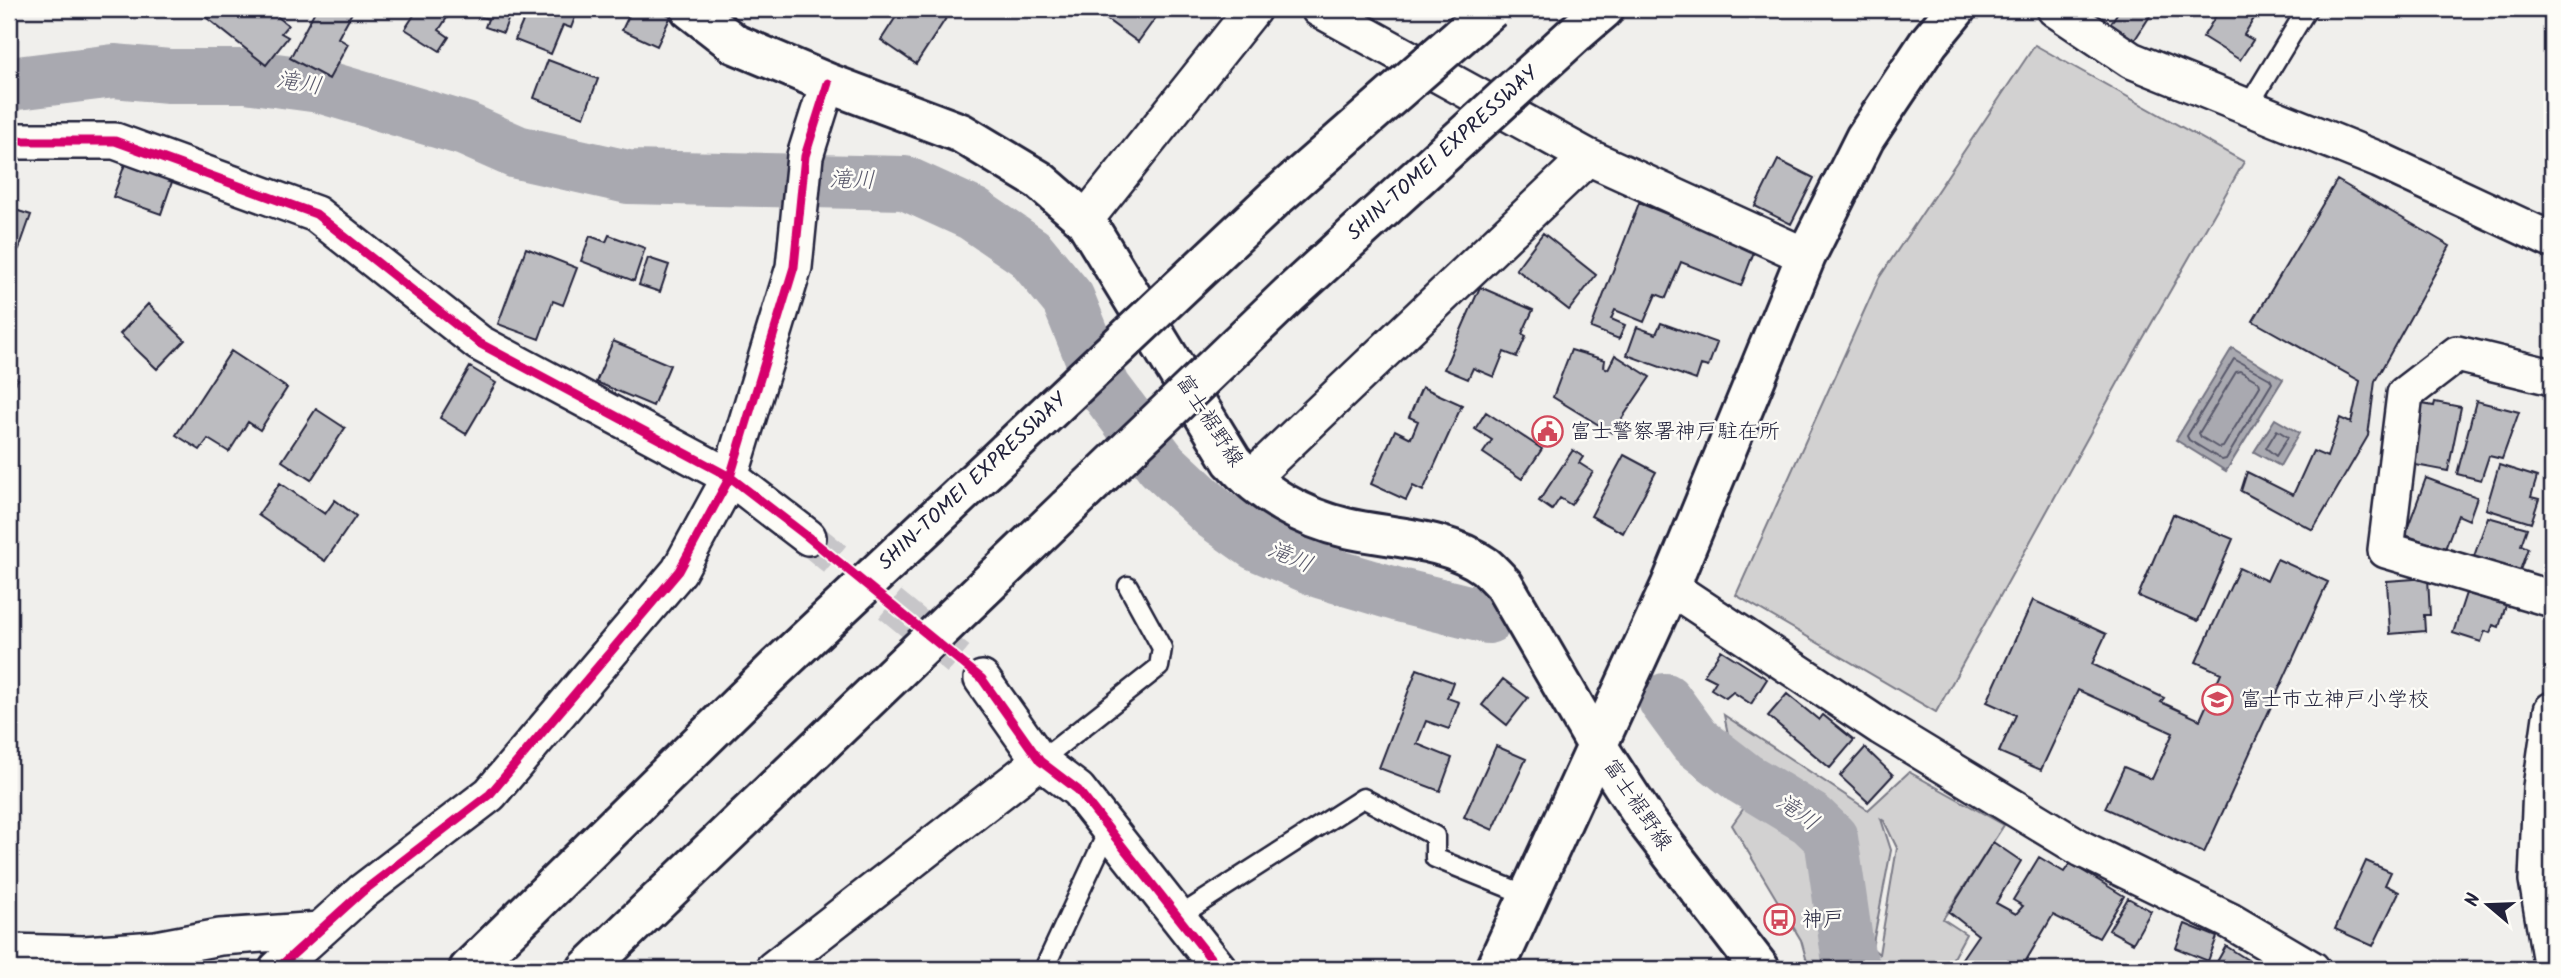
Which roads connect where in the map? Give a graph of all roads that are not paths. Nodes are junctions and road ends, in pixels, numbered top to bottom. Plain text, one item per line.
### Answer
1 (690, 9) edge
2 (1253, 9) edge
3 (1319, 9) edge
4 (1491, 9) edge
5 (1956, 9) edge
6 (2055, 9) edge
7 (2307, 9) edge
8 (1590, 21) edge
9 (828, 83) junction
10 (2247, 108) junction
11 (9, 141) edge
12 (1588, 157) junction
13 (1084, 220) junction
14 (2551, 237) edge
15 (1806, 256) junction
16 (2552, 377) edge
17 (730, 477) junction
18 (1249, 480) junction
19 (808, 537) tunnel mouth
20 (1128, 586) dead end
21 (1670, 587) junction
22 (2552, 599) edge
23 (982, 680) tunnel mouth
24 (2552, 710) edge
25 (1598, 747) junction
26 (1040, 761) junction
27 (2547, 786) edge
28 (1108, 828) junction
29 (1529, 897) junction
30 (1178, 917) junction
31 (320, 930) junction
32 (9, 952) edge
33 (1748, 964) edge
34 (2301, 967) edge
35 (277, 969) edge
36 (469, 969) edge
37 (587, 969) edge
38 (773, 969) edge
39 (1044, 969) edge
40 (1219, 969) edge
41 (1495, 969) edge
42 (2552, 969) edge

1 - 9 main road, 富士裾野線
2 - 13 street
3 - 12 street
4 - 36 main road, SHIN-TOMEI EXPRESSWAY, bridge
5 - 15 main road
6 - 10 street
7 - 10 lane
8 - 37 main road, SHIN-TOMEI EXPRESSWAY, bridge
9 - 13 main road, 富士裾野線
9 - 17 street
10 - 14 street
11 - 17 street
12 - 15 street
12 - 18 street
13 - 18 main road, 富士裾野線
15 - 21 main road
16 - 22 street
17 - 19 street
17 - 31 street
18 - 25 main road, 富士裾野線
20 - 26 lane
21 - 25 main road
21 - 34 street
23 - 26 street
24 - 27 street
25 - 29 main road
25 - 33 main road, 富士裾野線
26 - 28 street
26 - 38 street
27 - 42 street
28 - 30 street
28 - 39 lane
29 - 30 lane
29 - 41 main road
30 - 40 street
31 - 32 street
31 - 35 street

